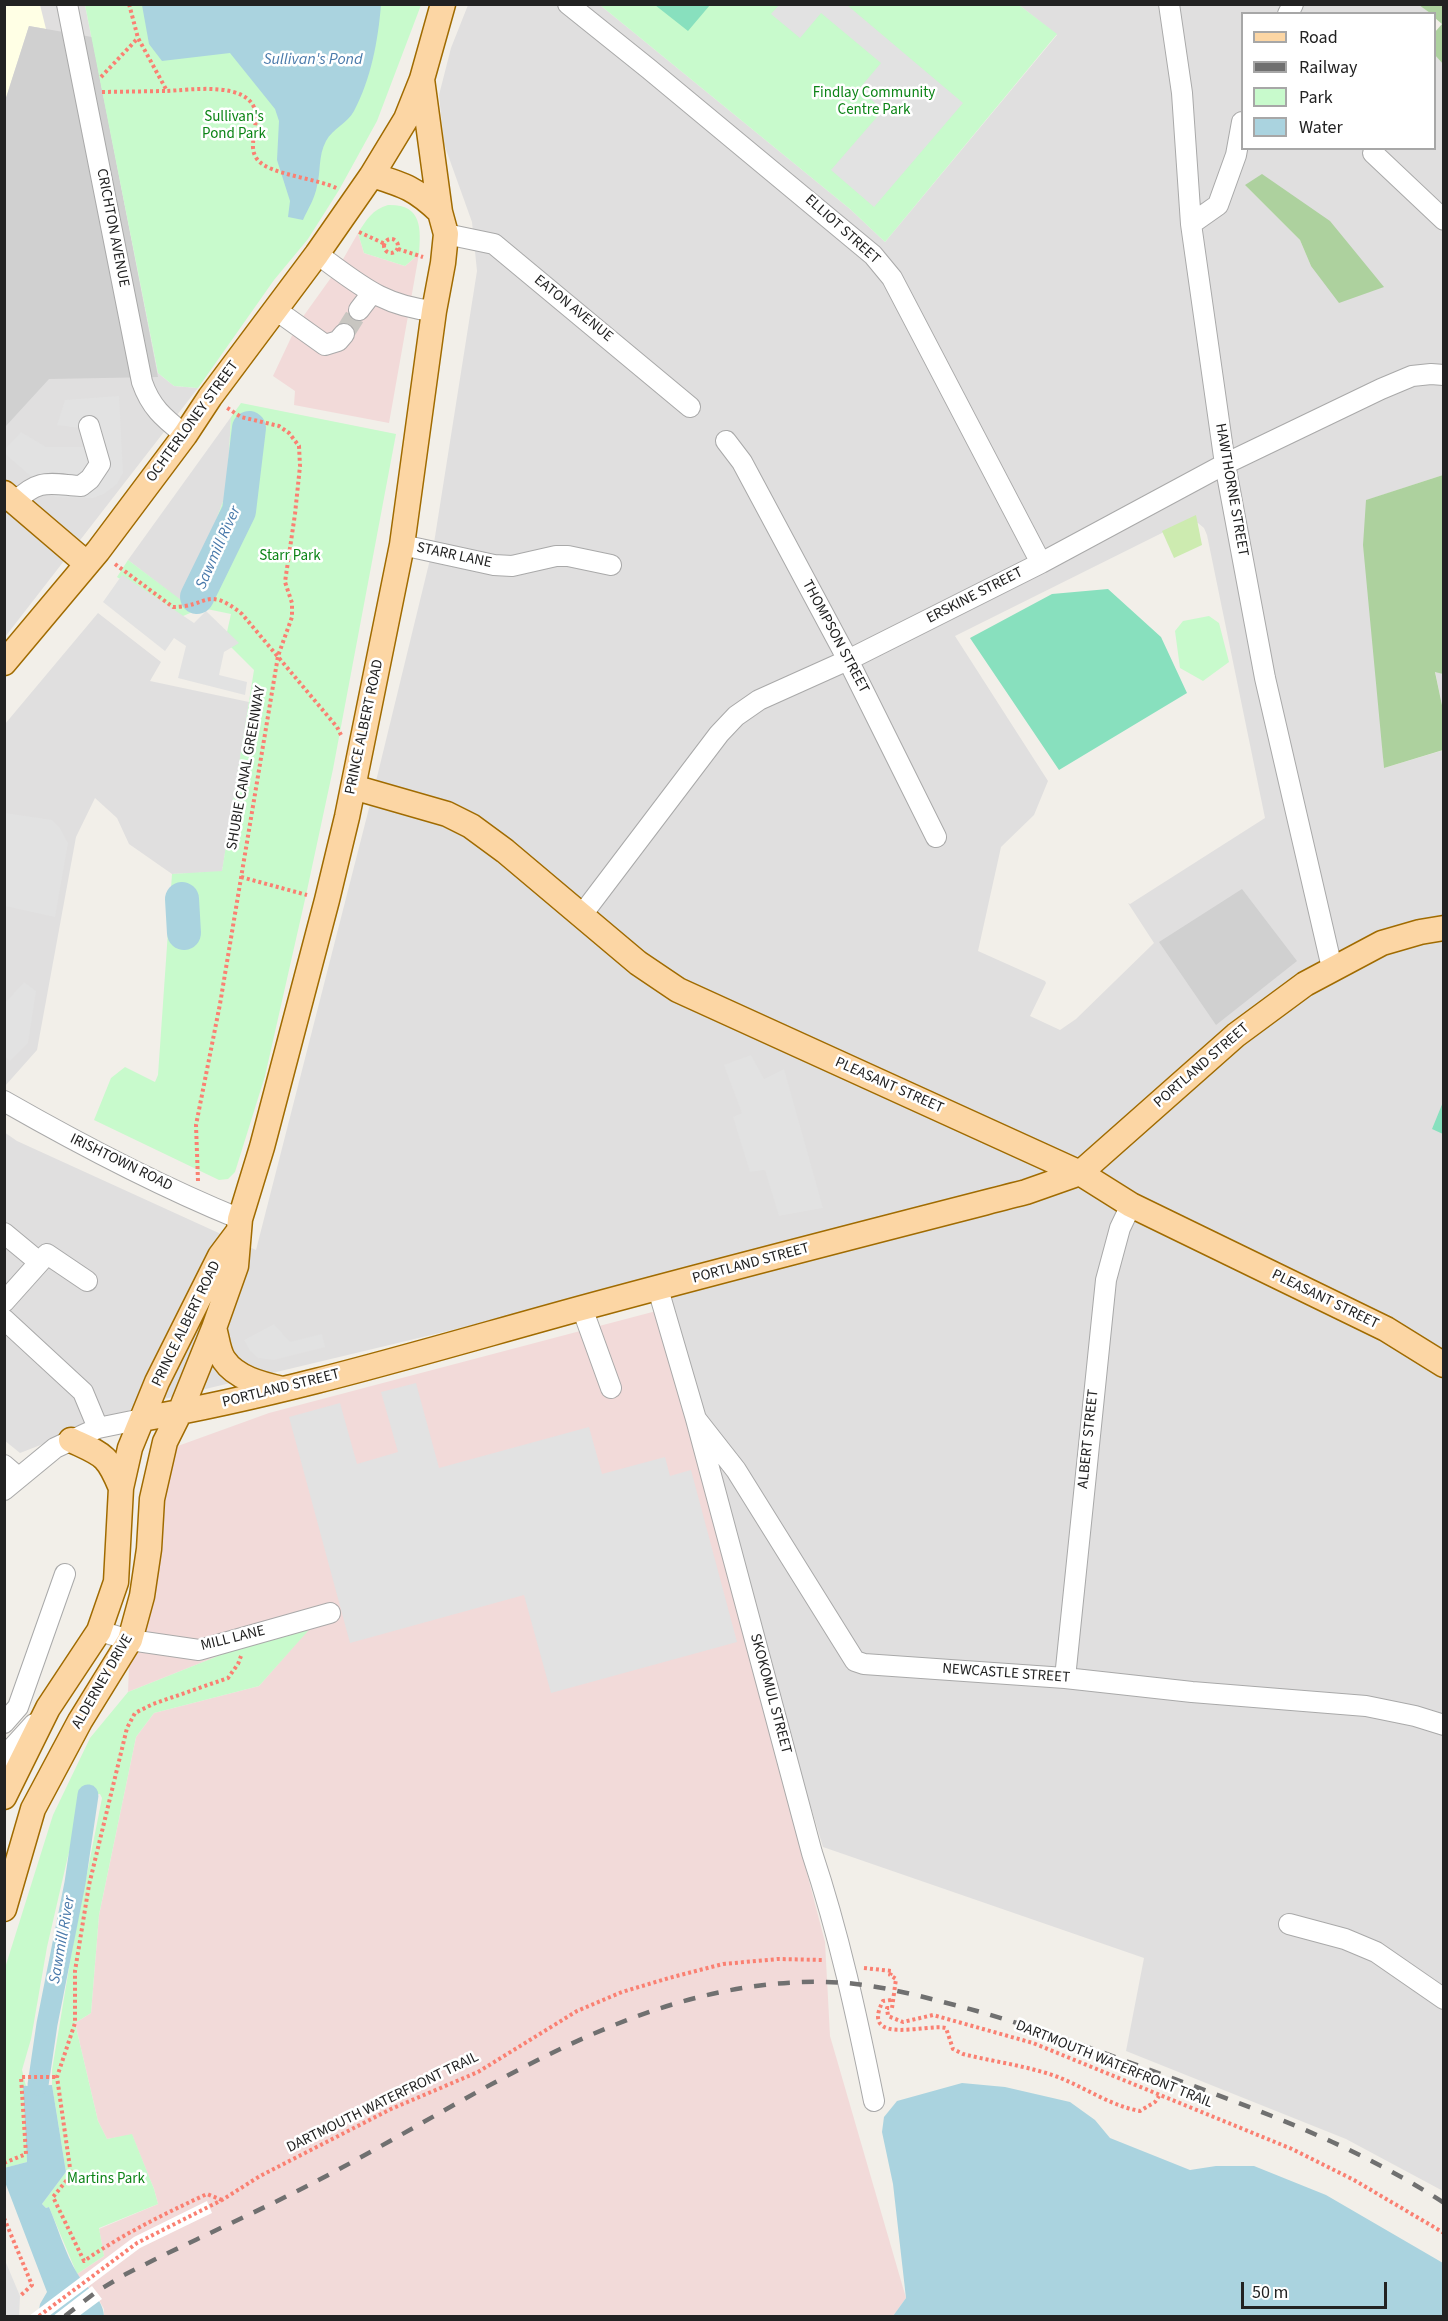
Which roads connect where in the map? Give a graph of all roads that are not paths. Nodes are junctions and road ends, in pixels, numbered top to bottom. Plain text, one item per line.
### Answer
1 (67, 4) edge
2 (443, 4) edge
3 (568, 4) edge
4 (1169, 4) edge
5 (422, 79) junction
6 (1241, 127) edge
7 (1373, 153) dead end
8 (372, 175) junction
9 (1443, 220) edge
10 (443, 223) junction
11 (1191, 224) junction
12 (317, 254) junction
13 (372, 293) junction
14 (276, 310) junction
15 (359, 310) tunnel mouth
16 (434, 310) junction
17 (344, 334) tunnel mouth
18 (1443, 375) edge
19 (690, 407) dead end
20 (89, 426) dead end
21 (185, 435) junction
22 (726, 441) dead end
23 (1225, 464) junction
24 (10, 498) edge
25 (402, 545) junction
26 (92, 557) junction
27 (1041, 563) junction
28 (611, 565) dead end
29 (848, 660) junction
30 (4, 663) edge
31 (353, 787) junction
32 (936, 837) dead end
33 (580, 916) junction
34 (1443, 928) edge
35 (1332, 968) junction
36 (4, 1101) edge
37 (1080, 1173) junction
38 (1131, 1205) junction
39 (239, 1226) junction
40 (4, 1233) edge
41 (39, 1262) junction
42 (87, 1281) dead end
43 (658, 1289) junction
44 (4, 1302) edge
45 (582, 1308) junction
46 (4, 1319) edge
47 (214, 1328) junction
48 (1443, 1365) edge
49 (611, 1388) dead end
50 (284, 1389) junction
51 (180, 1412) junction
52 (142, 1419) junction
53 (696, 1419) junction
54 (98, 1428) junction
55 (71, 1440) junction
56 (9, 1477) edge
57 (121, 1488) junction
58 (65, 1574) dead end
59 (330, 1612) dead end
60 (99, 1631) junction
61 (130, 1640) junction
62 (1065, 1678) junction
63 (48, 1708) junction
64 (4, 1723) edge
65 (1443, 1725) edge
66 (4, 1757) edge
67 (4, 1797) edge
68 (4, 1909) edge
69 (1289, 1924) dead end
70 (1443, 1999) edge
71 (874, 2101) dead end

1 - 21 street, CRICHTON AVENUE
2 - 5 main road, PRINCE ALBERT ROAD
3 - 27 street, ELLIOT STREET
4 - 11 street, HAWTHORNE STREET
5 - 8 main road, PRINCE ALBERT ROAD
5 - 10 main road, PRINCE ALBERT ROAD
6 - 11 street
7 - 9 street
8 - 10 main road
8 - 12 main road, OCHTERLONEY STREET
10 - 16 main road, PRINCE ALBERT ROAD
10 - 19 street, EATON AVENUE
11 - 23 street, HAWTHORNE STREET
12 - 13 street
12 - 14 main road, OCHTERLONEY STREET
13 - 15 street
13 - 16 street
14 - 17 street
14 - 21 main road, OCHTERLONEY STREET
16 - 25 main road, PRINCE ALBERT ROAD
18 - 23 street, ERSKINE STREET
20 - 24 street
21 - 26 main road, OCHTERLONEY STREET
22 - 29 street, THOMPSON STREET
23 - 27 street, ERSKINE STREET
23 - 35 street, HAWTHORNE STREET
24 - 26 main road
25 - 28 street, STARR LANE
25 - 31 main road, PRINCE ALBERT ROAD
26 - 30 main road, OCHTERLONEY STREET
27 - 29 street, ERSKINE STREET
29 - 32 street, THOMPSON STREET
29 - 33 street, ERSKINE STREET
31 - 33 main road, PLEASANT STREET
31 - 39 main road, PRINCE ALBERT ROAD
33 - 37 main road, PLEASANT STREET
34 - 35 main road, PORTLAND STREET
35 - 37 main road, PORTLAND STREET
36 - 39 street, IRISHTOWN ROAD
37 - 38 main road, PLEASANT STREET
37 - 43 main road, PORTLAND STREET
38 - 48 main road, PLEASANT STREET
38 - 62 street, ALBERT STREET
39 - 47 main road, PRINCE ALBERT ROAD
39 - 52 main road, PRINCE ALBERT ROAD
40 - 41 street
41 - 42 street
41 - 44 street
43 - 45 main road, PORTLAND STREET
43 - 53 street, SKOKOMUL STREET
45 - 49 street
45 - 50 main road, PORTLAND STREET
46 - 54 street
47 - 50 main road
47 - 51 main road, PRINCE ALBERT ROAD
50 - 51 main road, PORTLAND STREET
51 - 52 main road, PORTLAND STREET
51 - 61 main road, ALDERNEY DRIVE
52 - 54 street, PORTLAND STREET
52 - 57 main road, ALDERNEY DRIVE
53 - 62 street, NEWCASTLE STREET
53 - 71 street, SKOKOMUL STREET
54 - 55 street, PORTLAND STREET
55 - 56 street, PORTLAND STREET
55 - 57 main road
57 - 60 main road, ALDERNEY DRIVE
58 - 64 street
59 - 61 street, MILL LANE
60 - 61 street, MILL LANE
60 - 63 main road, ALDERNEY DRIVE
61 - 68 main road, ALDERNEY DRIVE
62 - 65 street, NEWCASTLE STREET
63 - 66 street
63 - 67 main road, ALDERNEY DRIVE
69 - 70 street

